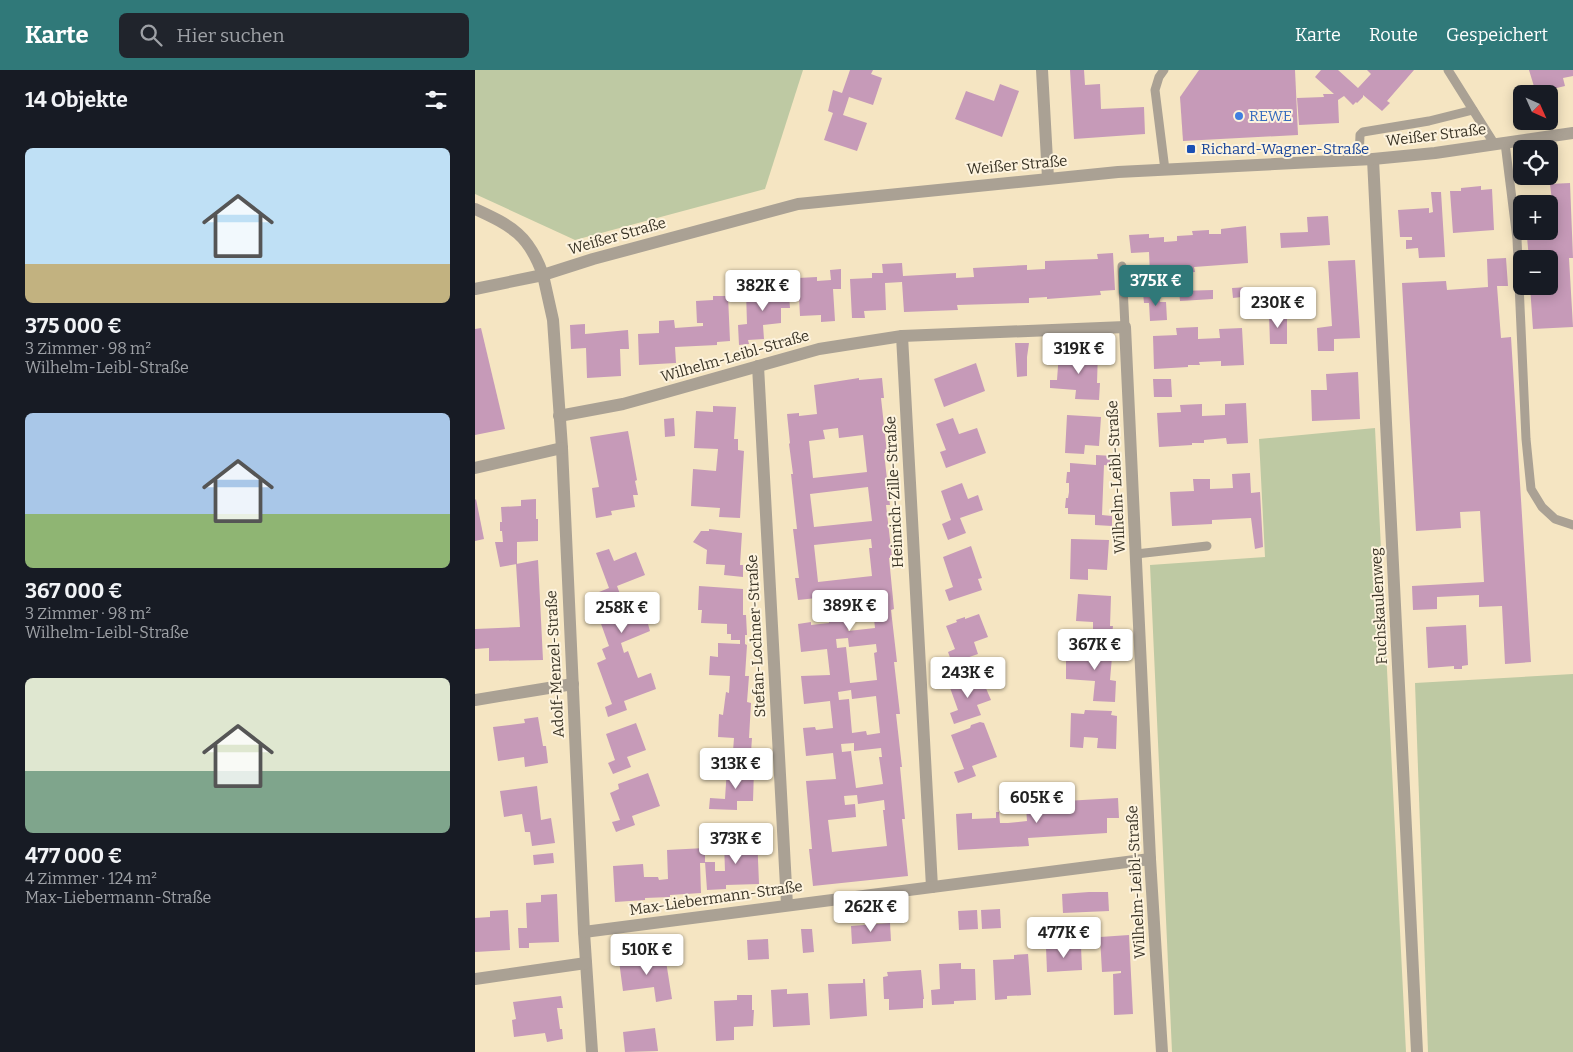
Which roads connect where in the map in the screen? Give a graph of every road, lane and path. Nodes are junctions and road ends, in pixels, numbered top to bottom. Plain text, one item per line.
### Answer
1 (1042, 70) edge
2 (1164, 70) edge
3 (1448, 70) edge
4 (1473, 110) junction
5 (1573, 133) edge
6 (1500, 144) junction
7 (1373, 159) junction
8 (1359, 160) junction
9 (1165, 170) junction
10 (1048, 178) junction
11 (475, 209) edge
12 (1122, 266) dead end
13 (543, 275) junction
14 (475, 289) edge
15 (1125, 327) junction
16 (902, 336) junction
17 (758, 366) junction
18 (559, 416) junction
19 (562, 448) junction
20 (475, 468) edge
21 (1573, 526) edge
22 (1207, 546) dead end
23 (1136, 554) junction
24 (573, 684) junction
25 (475, 700) edge
26 (1150, 858) junction
27 (932, 886) junction
28 (787, 905) junction
29 (584, 932) junction
30 (586, 962) junction
31 (475, 979) edge
32 (593, 1052) edge
33 (1162, 1052) edge
34 (1417, 1052) edge

1 - 10 street
2 - 9 lane
3 - 4 lane
4 - 6 lane
4 - 8 lane
5 - 6 street, Weißer Straße
6 - 7 street, Weißer Straße
6 - 21 lane
7 - 8 street, Weißer Straße
7 - 34 street, Fuchskaulenweg
8 - 9 street, Weißer Straße
9 - 10 street, Weißer Straße
10 - 13 street, Weißer Straße
11 - 13 street, Adolf-Menzel-Straße
12 - 15 lane
13 - 14 street, Weißer Straße
13 - 18 street, Adolf-Menzel-Straße
15 - 16 street, Wilhelm-Leibl-Straße
15 - 23 street, Wilhelm-Leibl-Straße
16 - 17 street, Wilhelm-Leibl-Straße
16 - 27 street, Heinrich-Zille-Straße
17 - 18 street, Wilhelm-Leibl-Straße
17 - 28 street, Stefan-Lochner-Straße
18 - 19 street, Adolf-Menzel-Straße
19 - 20 street
19 - 24 street, Adolf-Menzel-Straße
22 - 23 lane
23 - 26 street, Wilhelm-Leibl-Straße
24 - 25 street
24 - 29 street, Adolf-Menzel-Straße
26 - 27 street, Max-Liebermann-Straße
26 - 33 street, Wilhelm-Leibl-Straße
27 - 28 street, Max-Liebermann-Straße
28 - 29 street, Max-Liebermann-Straße
29 - 30 street, Adolf-Menzel-Straße
30 - 31 street
30 - 32 street, Adolf-Menzel-Straße

